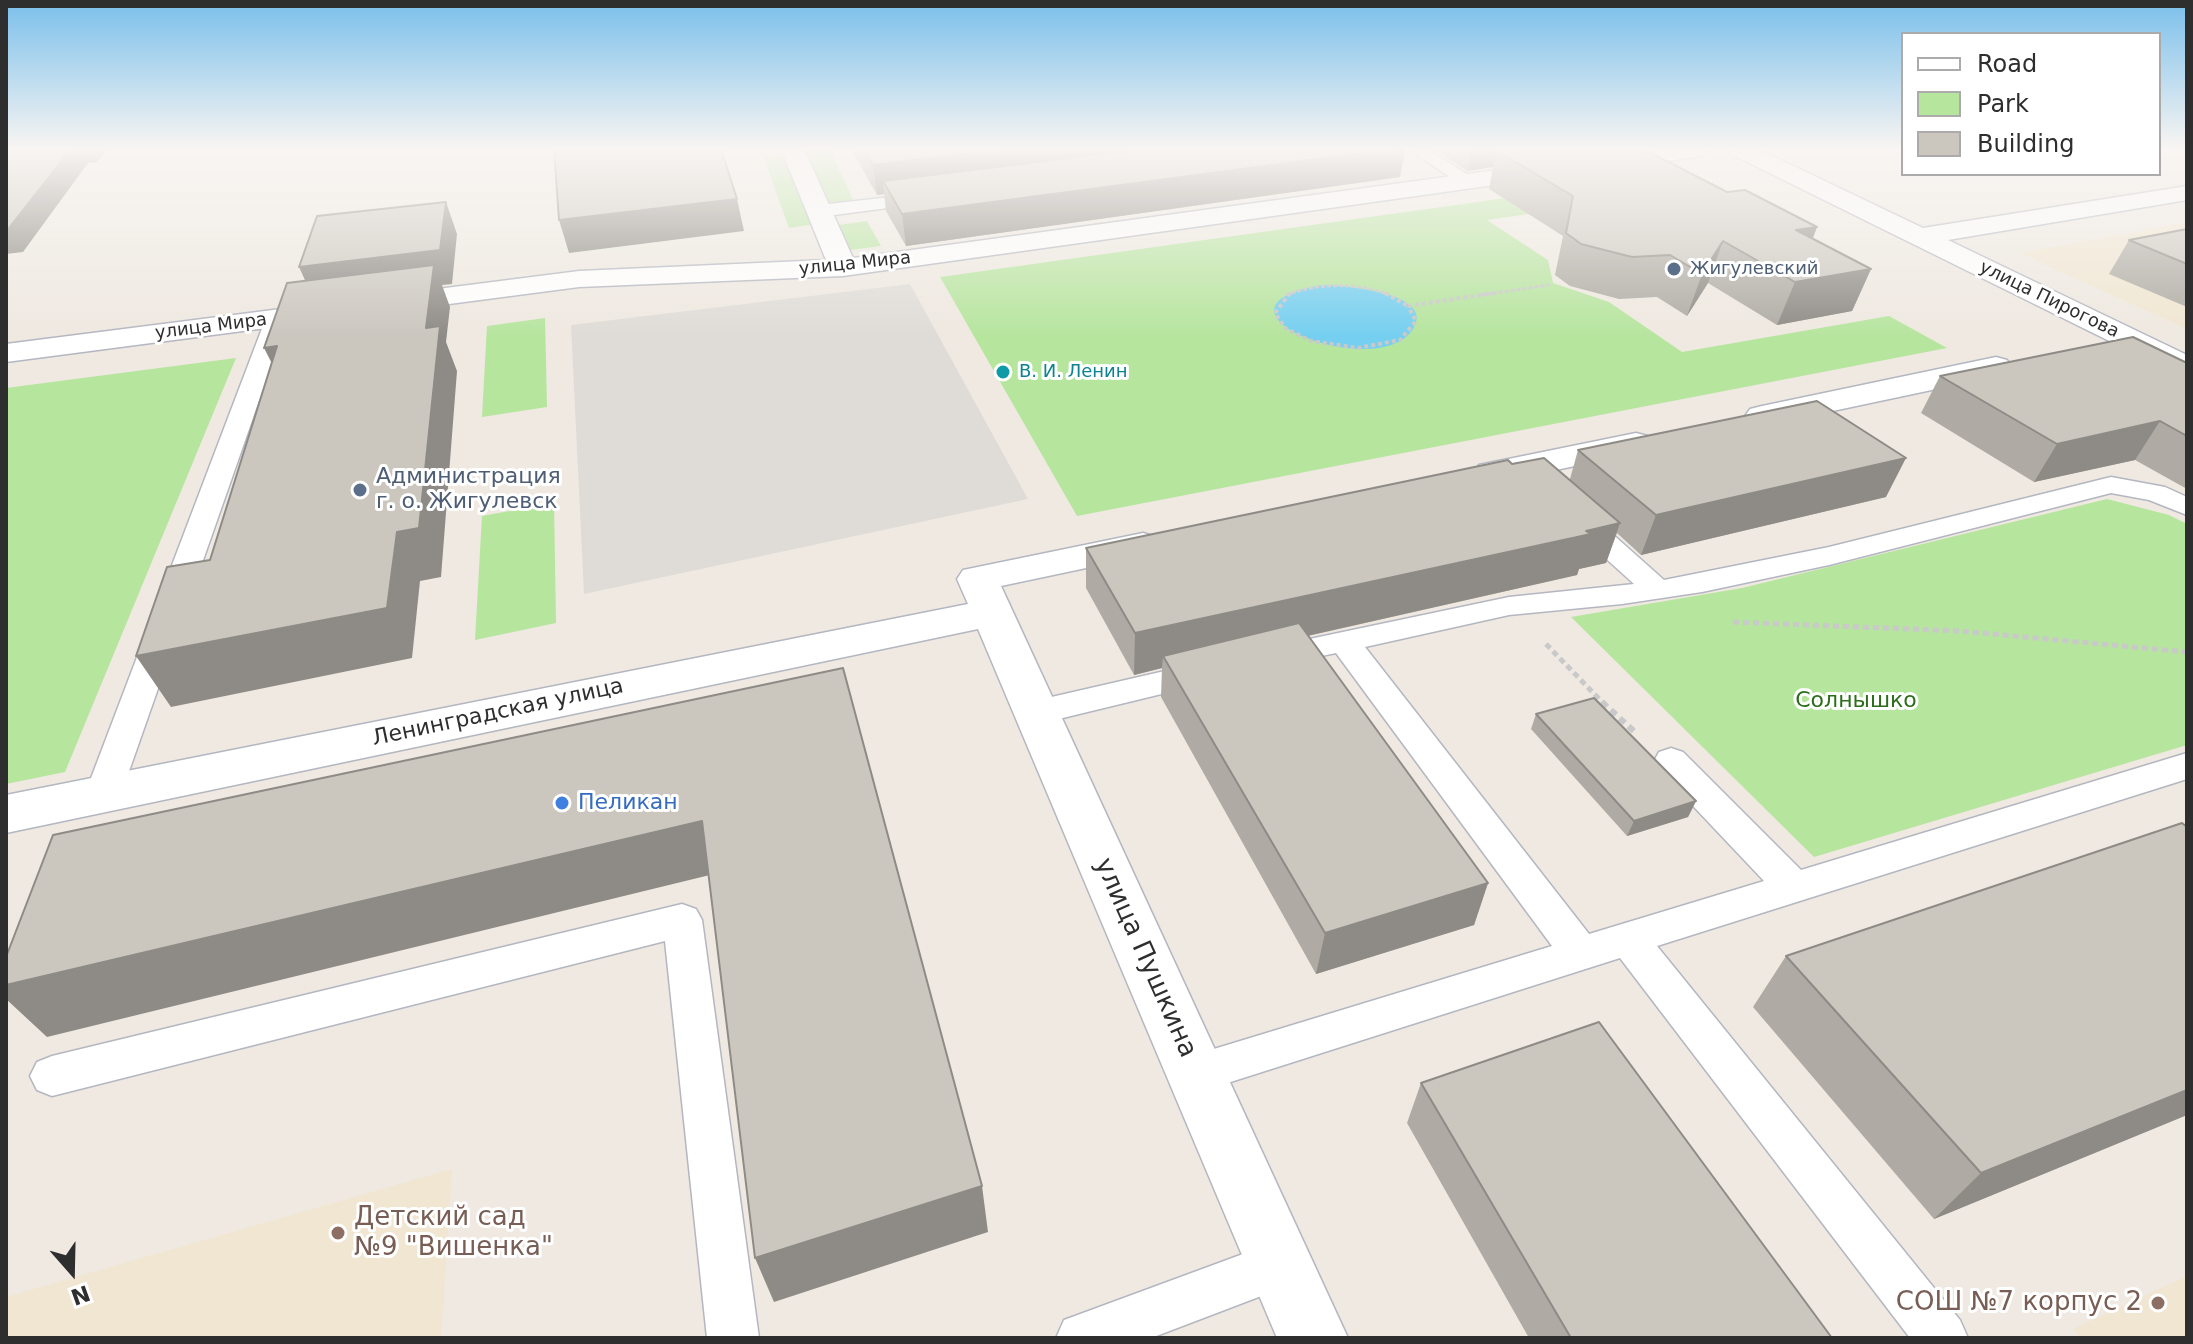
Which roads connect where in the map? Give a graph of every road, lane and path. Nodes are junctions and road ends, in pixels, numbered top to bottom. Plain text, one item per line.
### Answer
1 (819, 211) edge
2 (1247, 212) edge
3 (1867, 212) edge
4 (2073, 212) edge
5 (1919, 237) junction
6 (843, 268) junction
7 (1549, 285) dead end
8 (1408, 306) junction
9 (277, 318) junction
10 (2132, 341) junction
11 (2073, 352) edge
12 (6, 353) edge
13 (2030, 361) edge
14 (2187, 367) edge
15 (1722, 425) edge
16 (1660, 438) edge
17 (1460, 480) edge
18 (1565, 507) edge
19 (2187, 507) edge
20 (1170, 539) edge
21 (1657, 589) junction
22 (984, 596) junction
23 (1509, 606) junction
24 (1722, 622) dead end
25 (1343, 640) junction
26 (2187, 652) edge
27 (1034, 713) junction
28 (1671, 761) joint
29 (2187, 766) edge
30 (103, 794) junction
31 (6, 814) edge
32 (1794, 888) junction
33 (1628, 939) junction
34 (1581, 954) junction
35 (1196, 1073) junction
36 (52, 1076) dead end
37 (1281, 1265) junction
38 (733, 1338) edge
39 (1082, 1338) edge
40 (1313, 1338) edge
41 (1942, 1338) edge

1 - 6 street
2 - 6 street, улица Мира
3 - 5 street, улица Пирогова
4 - 5 street
5 - 10 street, улица Пирогова
6 - 9 street, улица Мира
7 - 8 path
8 - 8 path
9 - 12 street, улица Мира
9 - 30 lane
10 - 11 street
10 - 14 street, улица Пирогова
13 - 15 street
16 - 17 street
18 - 21 lane
19 - 21 lane
20 - 22 street, Ленинградская улица
21 - 23 lane
22 - 27 street, улица Пушкина
22 - 30 street, Ленинградская улица
23 - 25 lane
23 - 28 path
24 - 26 path
25 - 27 lane
25 - 34 lane
27 - 35 street, улица Пушкина
28 - 32 lane
29 - 32 lane
30 - 31 street, Ленинградская улица
32 - 33 lane
33 - 34 lane
33 - 41 lane
34 - 35 lane
35 - 37 street, улица Пушкина
36 - 38 lane
37 - 39 lane
37 - 40 street, улица Пушкина

